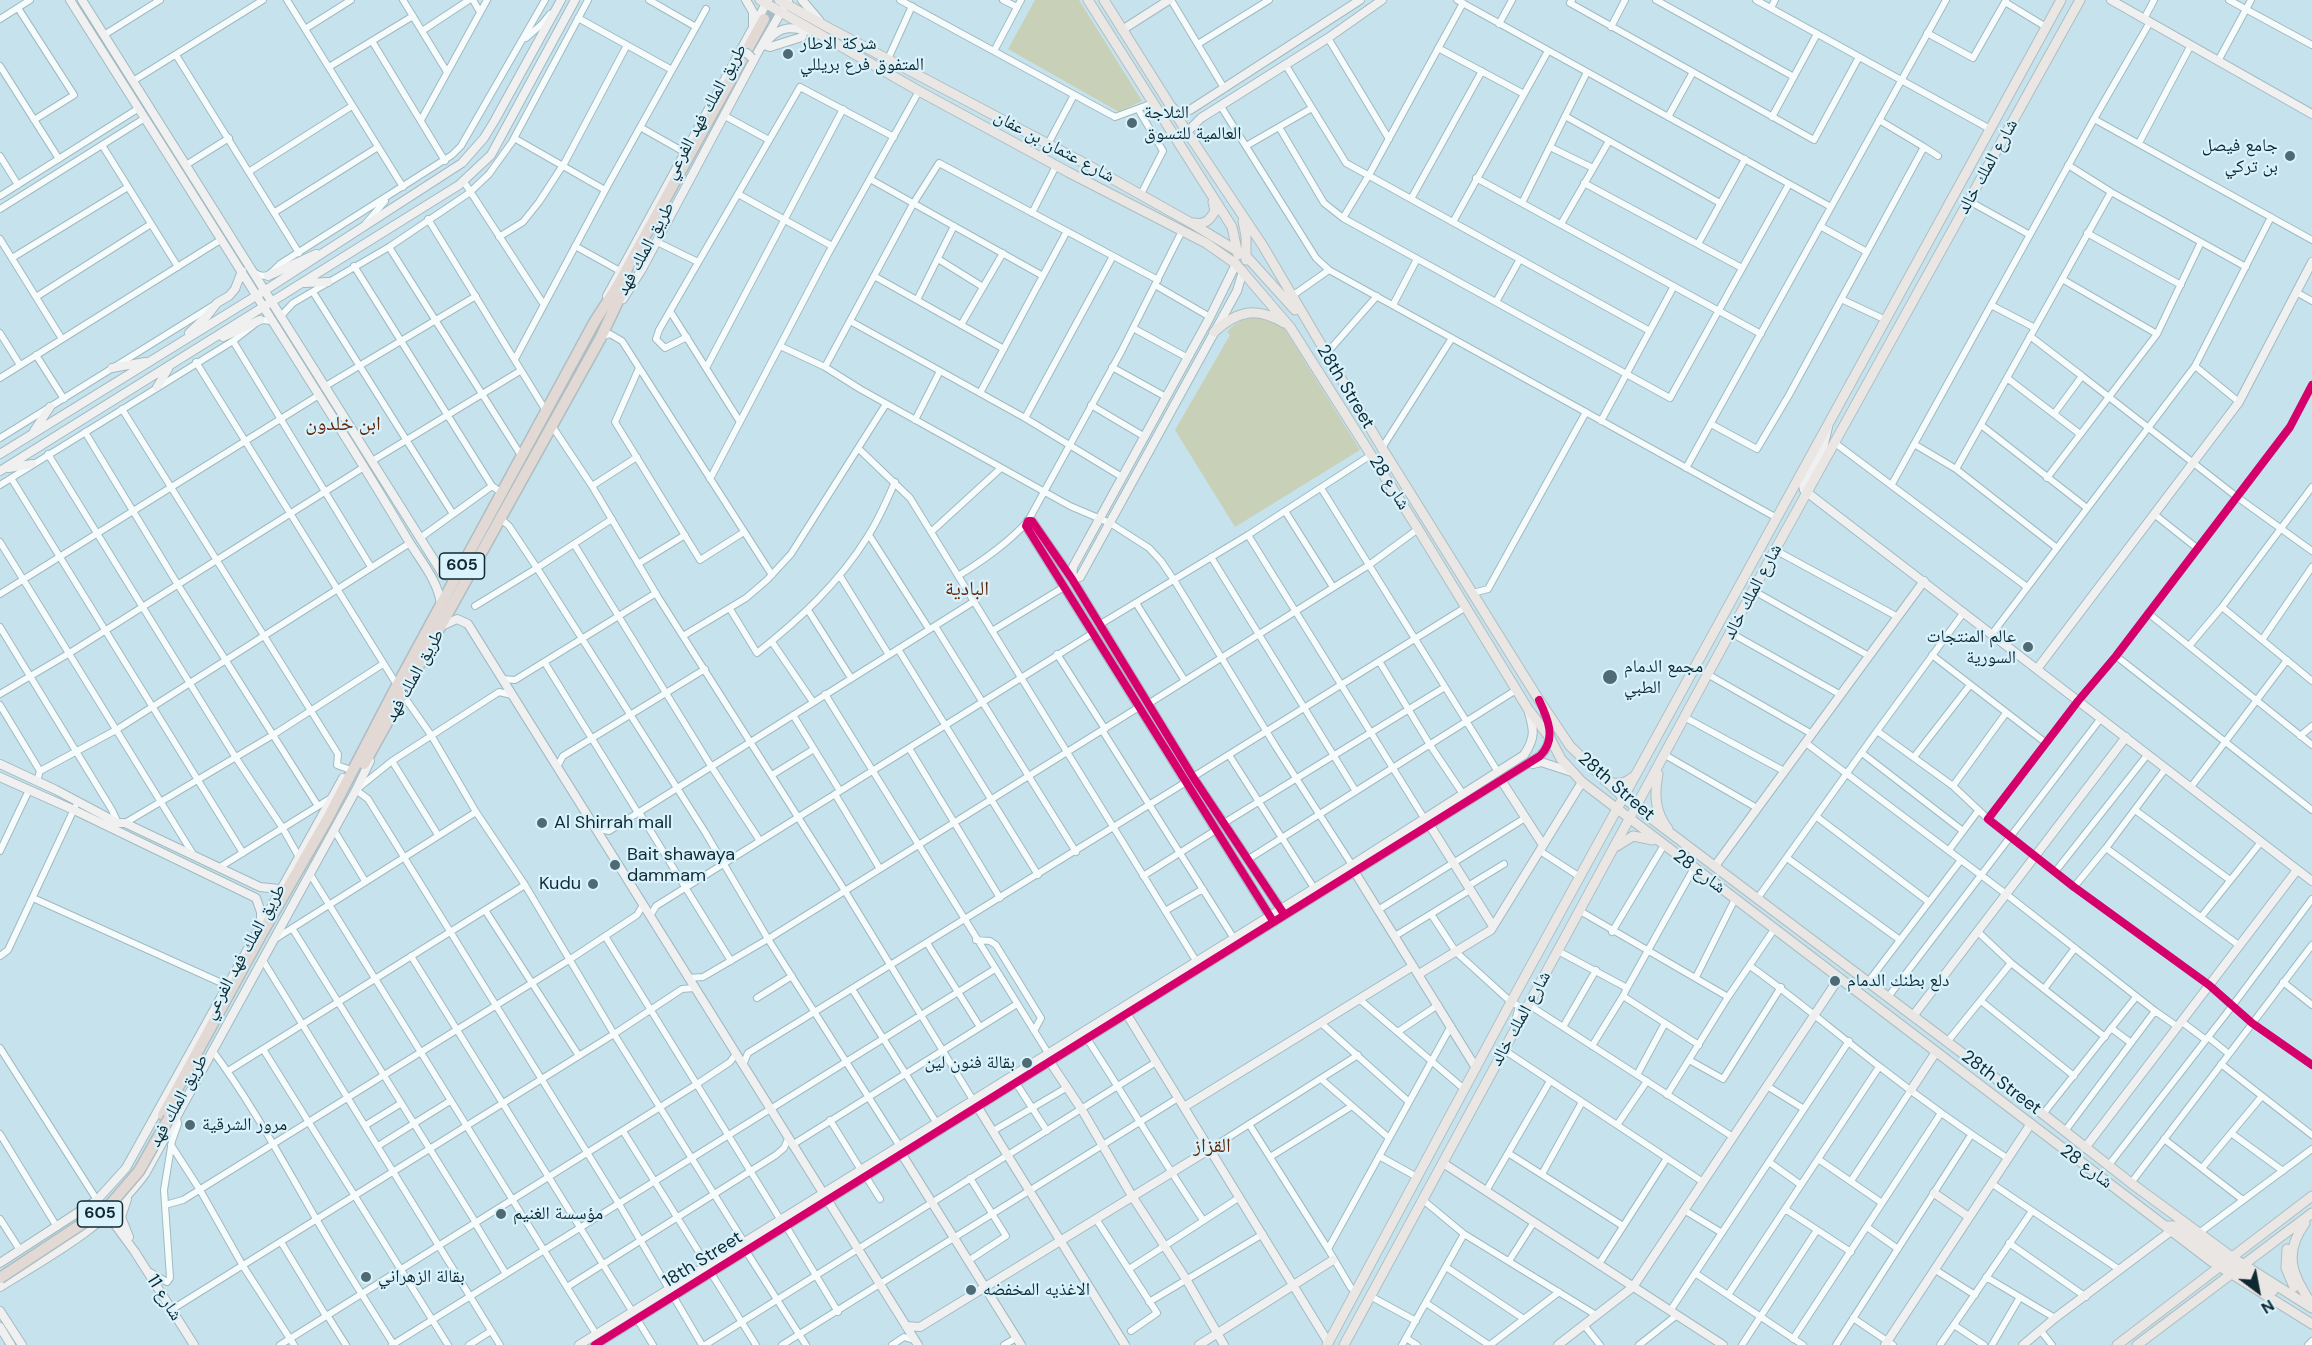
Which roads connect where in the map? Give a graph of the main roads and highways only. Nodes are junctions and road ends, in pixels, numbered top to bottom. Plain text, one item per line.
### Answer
1 (1088, 0) edge
2 (1104, 0) edge
3 (2061, 0) edge
4 (2080, 0) edge
5 (764, 1) edge
6 (783, 4) edge
7 (1211, 194) junction
8 (1242, 214) junction
9 (1191, 223) junction
10 (1243, 255) junction
11 (1239, 268) junction
12 (1307, 323) junction
13 (1290, 327) junction
14 (1214, 332) road end
15 (398, 691) junction
16 (1663, 759) junction
17 (1635, 776) junction
18 (1603, 780) junction
19 (1604, 798) junction
20 (1624, 798) junction
21 (1637, 808) junction
22 (1617, 809) junction
23 (1630, 819) junction
24 (1609, 824) junction
25 (1673, 836) junction
26 (1662, 844) junction
27 (1613, 850) junction
28 (170, 1117) junction
29 (2312, 1196) edge
30 (2312, 1214) edge
31 (2294, 1227) junction
32 (2227, 1262) junction
33 (2238, 1270) junction
34 (0, 1271) edge
35 (0, 1278) edge
36 (2310, 1307) edge
37 (2312, 1324) edge
38 (1328, 1344) edge
39 (1344, 1345) edge
40 (2117, 1345) edge
41 (2137, 1345) edge

1 - 7 main road
2 - 8 main road, 28th Street
3 - 17 main road, شارع الملك خالد
4 - 16 main road, شارع الملك خالد
5 - 6 main road, شارع عثمان بن عفان
6 - 9 main road, شارع عثمان بن عفان
6 - 11 main road, شارع عثمان بن عفان
7 - 9 main road
7 - 10 main road
8 - 10 main road
8 - 12 main road, 28th Street
9 - 10 main road, شارع عثمان بن عفان
10 - 11 main road
10 - 12 main road, شارع عثمان بن عفان
11 - 13 main road, شارع 28
12 - 18 main road, 28th Street
13 - 14 main road
13 - 19 main road, شارع 28
15 - 15 highway, طريق الملك فهد / 605
15 - 28 highway, طريق الملك فهد / 605
15 - 28 highway, طريق الملك فهد / 605
16 - 21 main road, شارع الملك خالد
16 - 25 main road
17 - 18 main road
17 - 20 main road, شارع الملك خالد
18 - 20 main road, 28th Street
19 - 22 main road, شارع 28
19 - 24 main road
20 - 21 main road, 28th Street
20 - 22 main road, شارع الملك خالد
21 - 23 main road, شارع الملك خالد
21 - 25 main road, 28th Street
22 - 23 main road, شارع 28
22 - 24 main road, شارع الملك خالد
23 - 26 main road, شارع 28
23 - 27 main road, شارع الملك خالد
24 - 38 main road, شارع الملك خالد
25 - 32 main road, 28th Street
26 - 27 main road
26 - 32 main road, شارع 28
27 - 39 main road, شارع الملك خالد
28 - 34 highway, طريق الملك فهد / 605, bridge
28 - 35 highway, طريق الملك فهد / 605, bridge
29 - 32 main road
30 - 31 main road
30 - 36 main road
31 - 33 main road
31 - 36 main road
32 - 33 main road, 28th Street
32 - 33 main road
32 - 40 main road
33 - 36 main road, 28th Street
33 - 37 main road
33 - 41 main road

